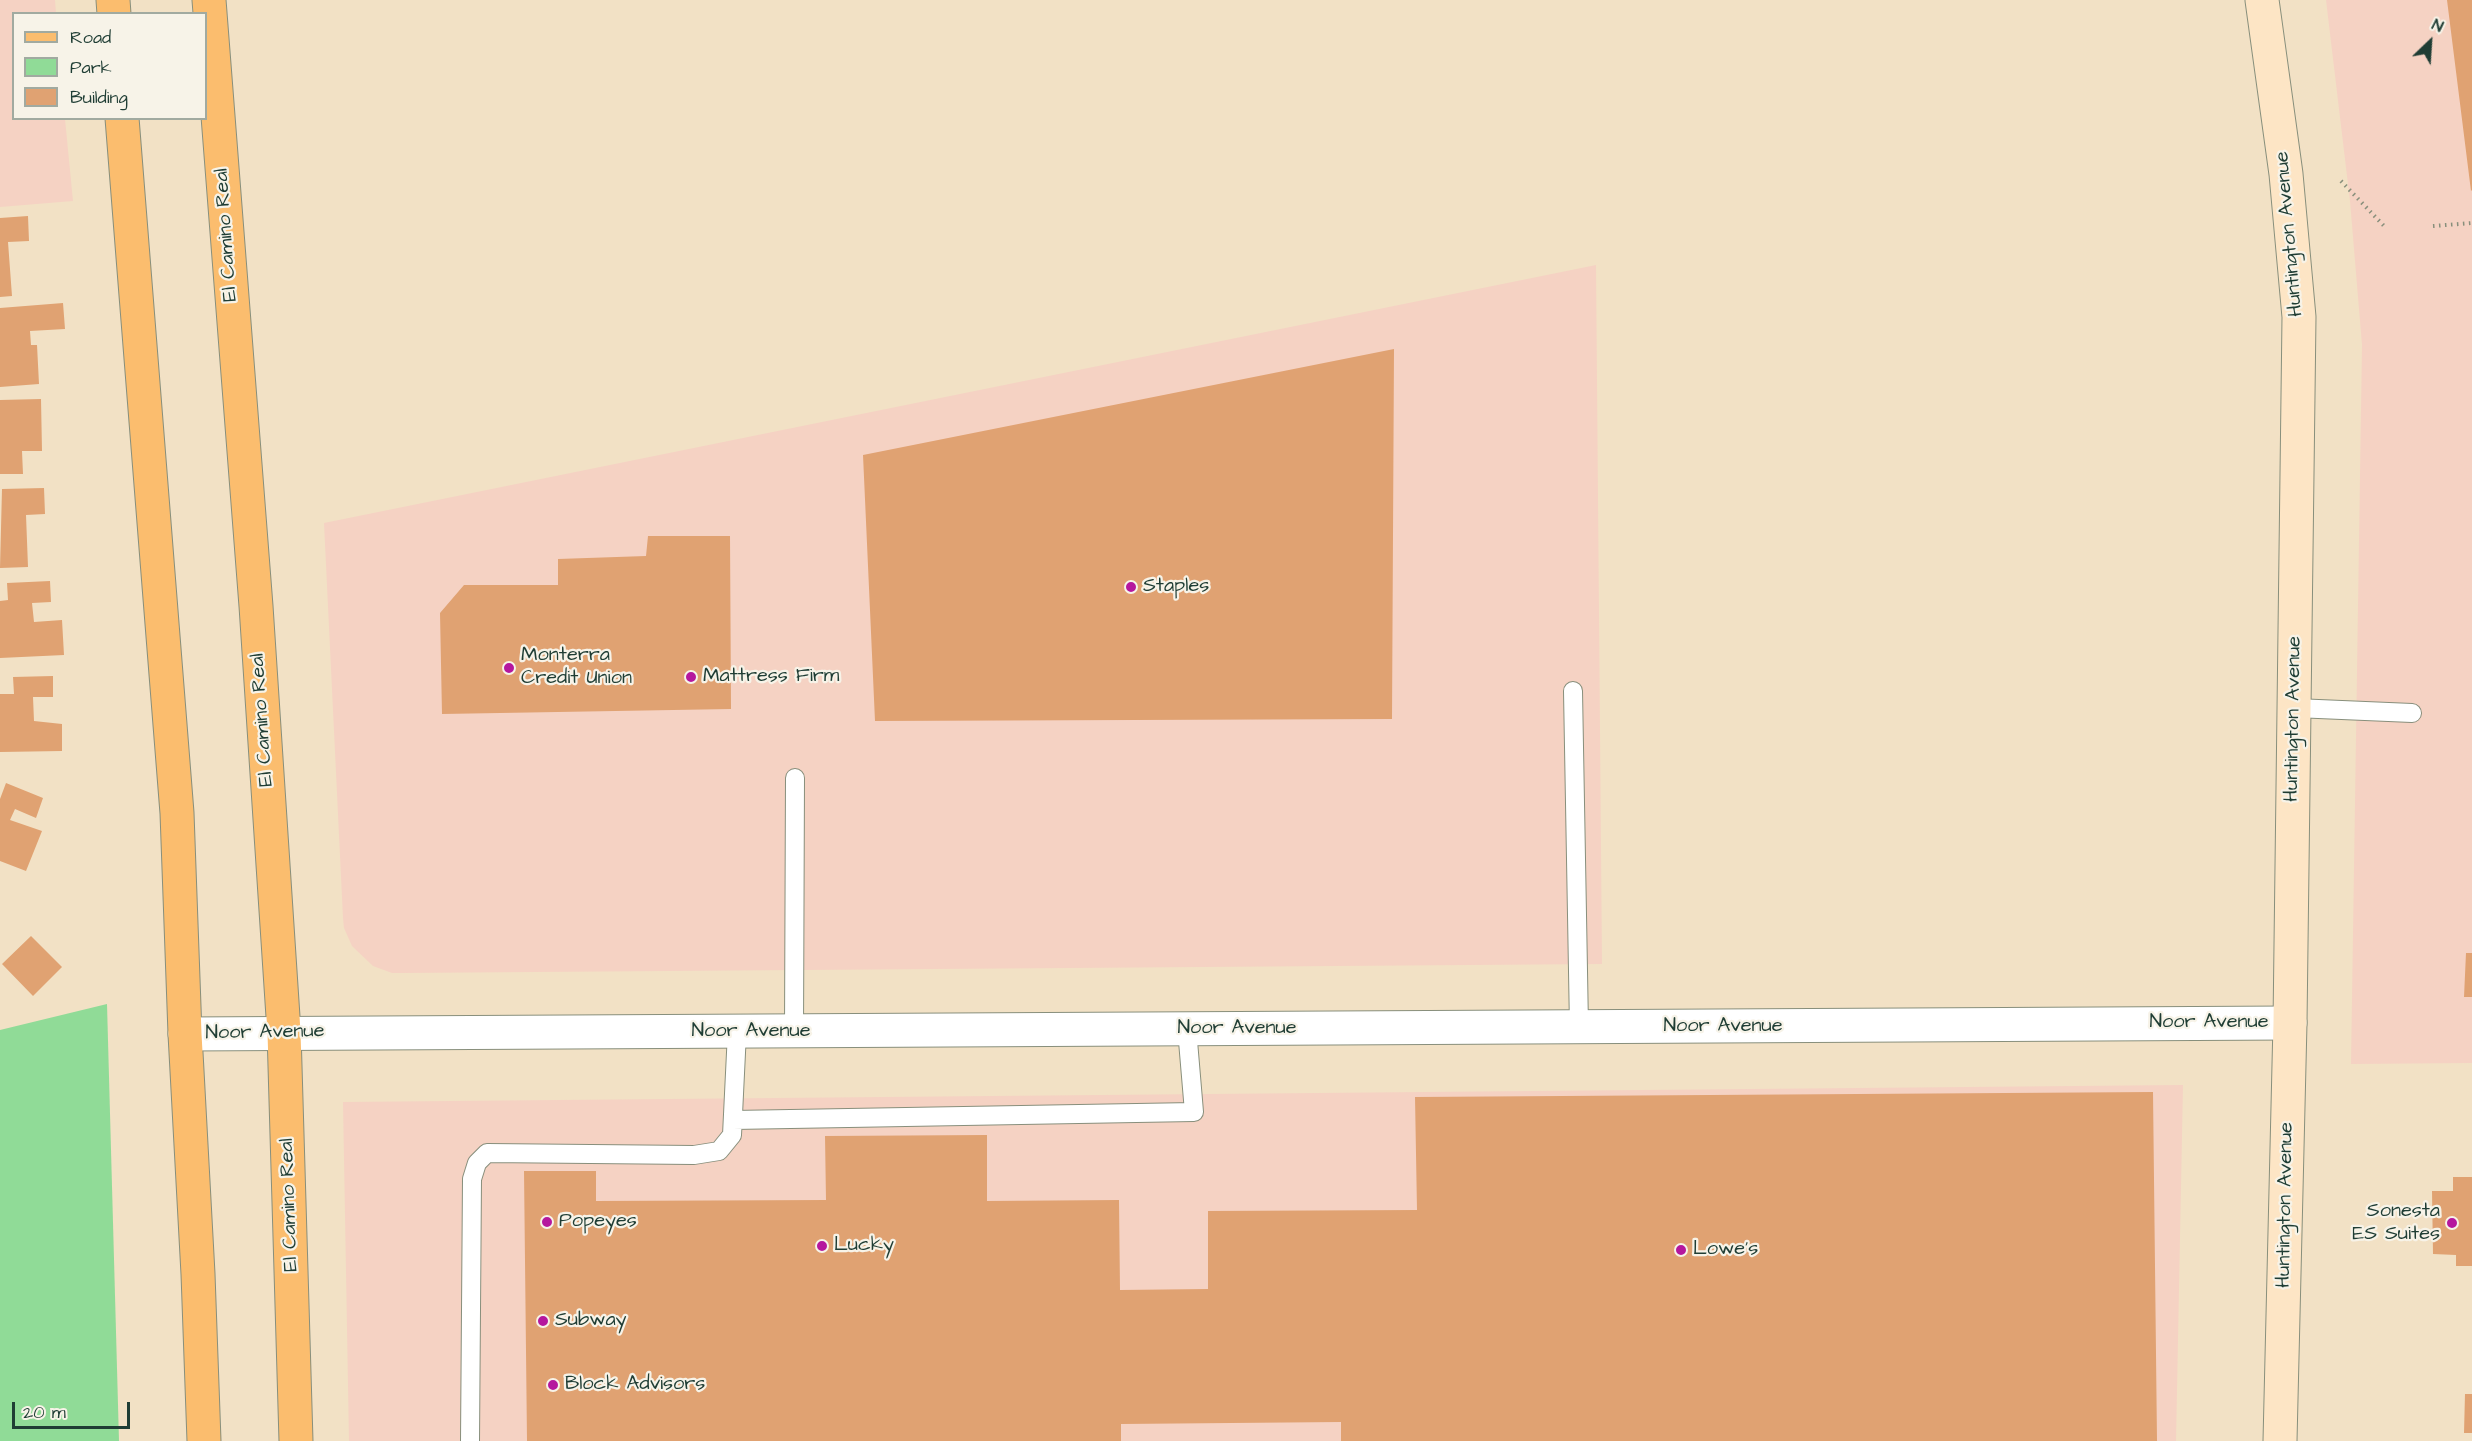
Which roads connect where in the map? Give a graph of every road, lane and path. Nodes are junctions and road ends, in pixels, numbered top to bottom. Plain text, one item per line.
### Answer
1 (209, 0) edge
2 (2262, 0) edge
3 (122, 120) edge
4 (2341, 181) dead end
5 (2472, 224) edge
6 (2433, 226) dead end
7 (2386, 228) dead end
8 (1573, 692) dead end
9 (2295, 708) junction
10 (2412, 713) dead end
11 (795, 778) dead end
12 (2290, 1023) junction
13 (1579, 1028) junction
14 (1187, 1029) junction
15 (794, 1031) junction
16 (284, 1032) junction
17 (737, 1032) junction
18 (185, 1034) junction
19 (733, 1120) junction
20 (204, 1441) edge
21 (296, 1441) edge
22 (470, 1441) edge
23 (2280, 1441) edge

1 - 16 main road, El Camino Real
2 - 9 street, Huntington Avenue
3 - 18 main road
4 - 7 path
5 - 6 path
8 - 13 lane
9 - 10 lane
9 - 12 street, Huntington Avenue
11 - 15 lane
12 - 13 street, Noor Avenue
12 - 23 street, Huntington Avenue
13 - 14 street, Noor Avenue
14 - 15 street, Noor Avenue
14 - 19 lane
15 - 17 street, Noor Avenue
16 - 17 street, Noor Avenue
16 - 18 street, Noor Avenue
16 - 21 main road, El Camino Real
17 - 19 lane
18 - 20 main road
19 - 22 lane

